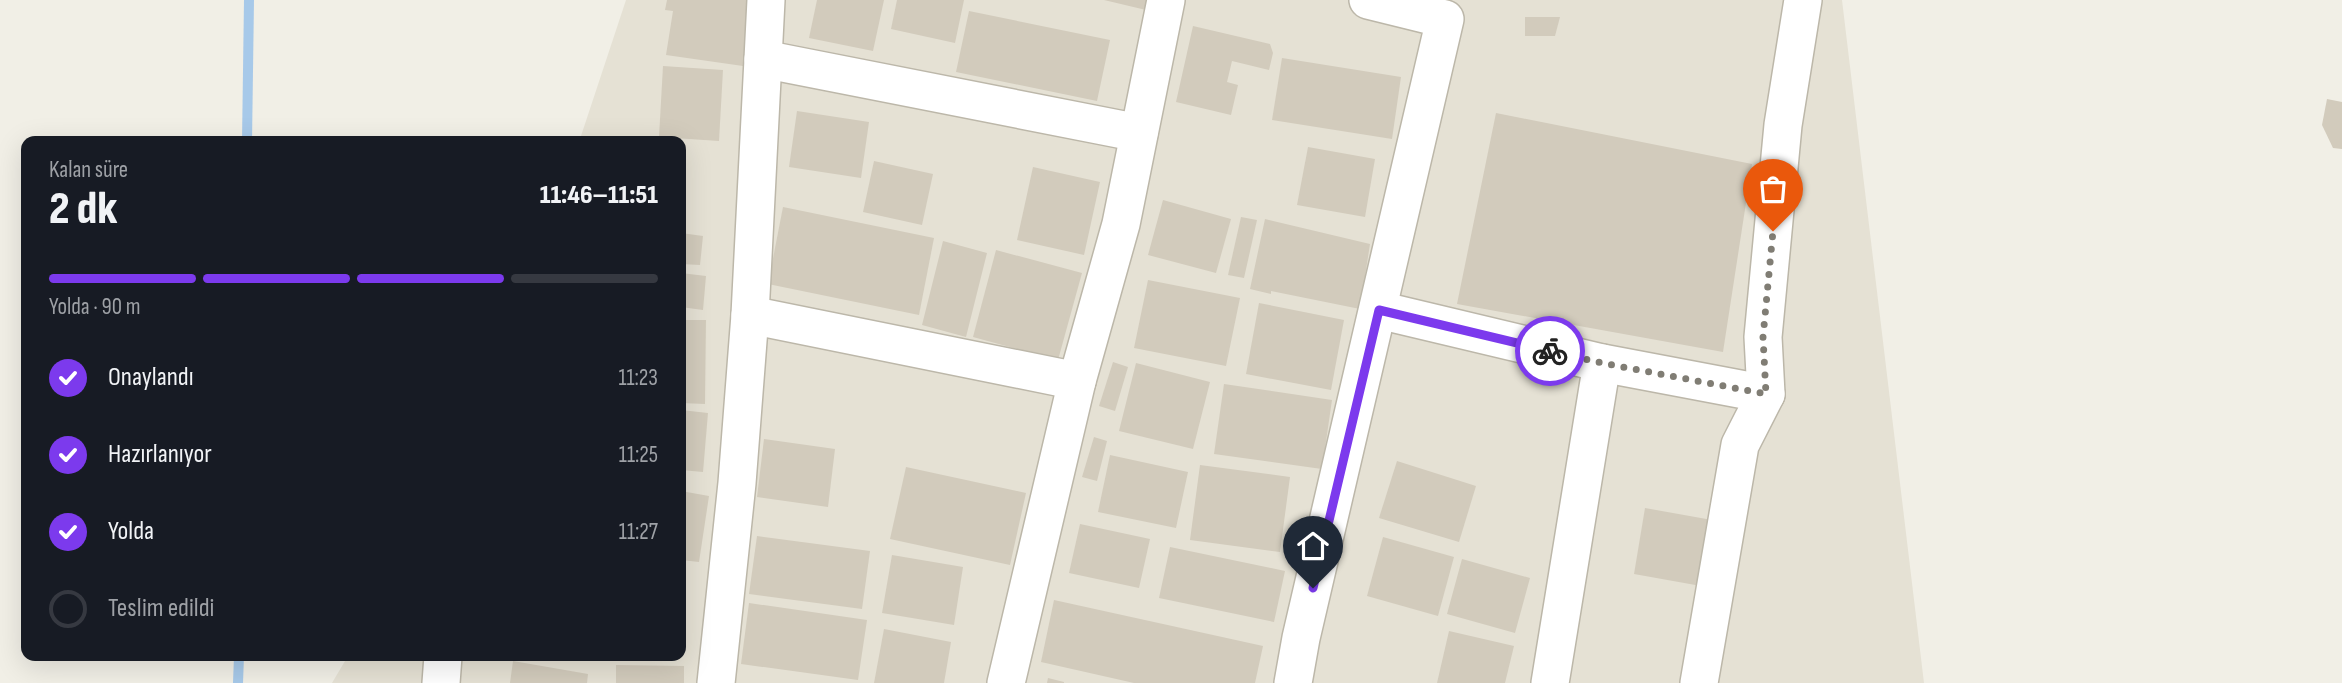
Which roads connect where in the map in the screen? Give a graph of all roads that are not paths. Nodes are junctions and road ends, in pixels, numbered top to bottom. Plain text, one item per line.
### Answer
1 (766, 0) edge
2 (1166, 0) edge
3 (1368, 0) edge
4 (1803, 0) edge
5 (763, 59) junction
6 (1139, 133) junction
7 (1379, 310) junction
8 (750, 315) junction
9 (1602, 363) junction
10 (1077, 381) junction
11 (1766, 394) junction
12 (443, 661) edge
13 (441, 683) edge
14 (716, 683) edge
15 (1006, 683) edge
16 (1293, 683) edge
17 (1550, 683) edge
18 (1699, 683) edge

1 - 5 street
2 - 6 street
3 - 7 street
4 - 11 street
5 - 6 street
5 - 8 street
6 - 10 street
7 - 9 street
7 - 16 street
8 - 10 street
8 - 14 street
9 - 11 street
9 - 17 street
10 - 15 street
11 - 18 street
12 - 13 street

